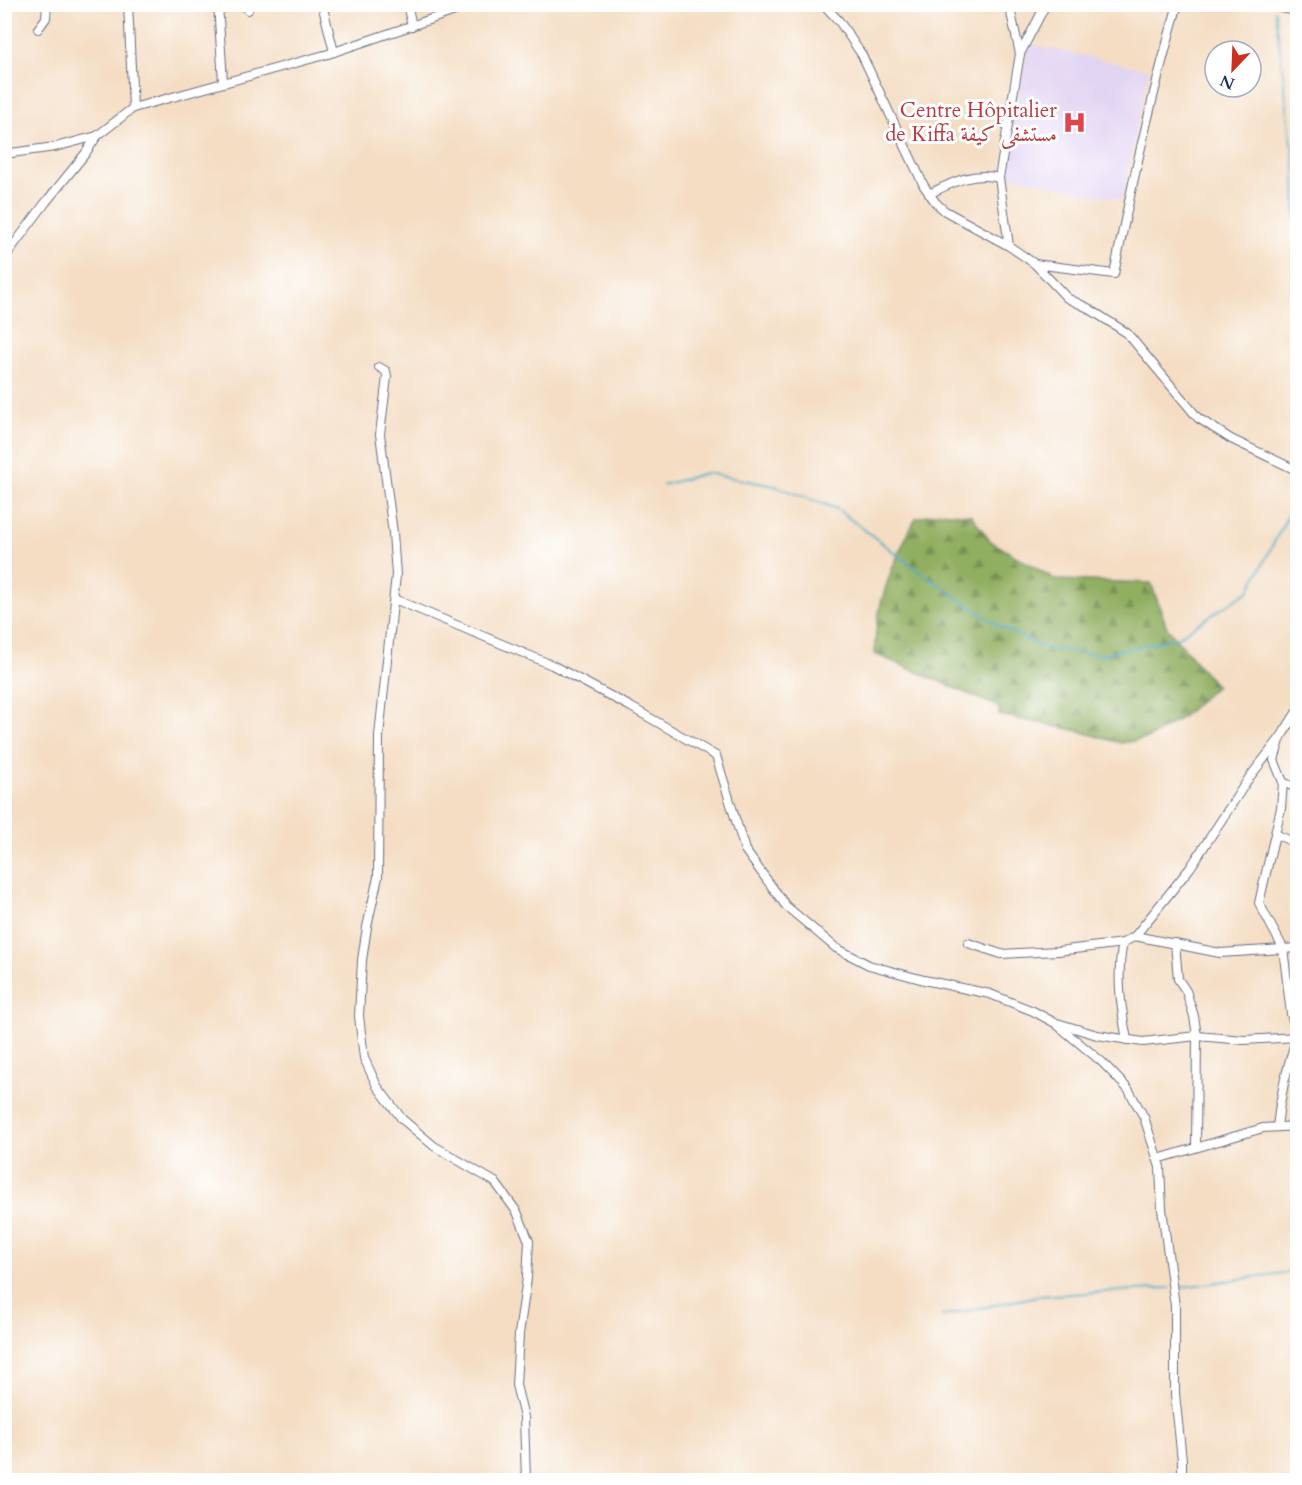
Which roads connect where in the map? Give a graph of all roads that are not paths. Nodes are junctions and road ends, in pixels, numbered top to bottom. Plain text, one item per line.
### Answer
1 (47, 4) edge
2 (128, 4) edge
3 (218, 4) edge
4 (322, 4) edge
5 (407, 4) edge
6 (486, 4) edge
7 (823, 4) edge
8 (1009, 4) edge
9 (1046, 4) edge
10 (1178, 4) edge
11 (1257, 4) edge
12 (1298, 10) edge
13 (412, 26) junction
14 (38, 29) dead end
15 (334, 52) junction
16 (1020, 54) junction
17 (223, 82) junction
18 (133, 108) junction
19 (97, 136) junction
20 (4, 154) edge
21 (999, 178) junction
22 (929, 194) junction
23 (1010, 246) junction
24 (4, 258) edge
25 (1035, 264) junction
26 (379, 367) dead end
27 (1298, 471) edge
28 (394, 599) junction
29 (1298, 710) edge
30 (1281, 737) junction
31 (1283, 782) junction
32 (1298, 789) edge
33 (1275, 834) junction
34 (1298, 844) edge
35 (1135, 936) junction
36 (968, 943) dead end
37 (1123, 943) junction
38 (1174, 943) junction
39 (1283, 948) junction
40 (1298, 948) edge
41 (1055, 1023) junction
42 (1296, 1024) edge
43 (1197, 1036) junction
44 (1297, 1037) edge
45 (1127, 1040) junction
46 (1298, 1126) edge
47 (1277, 1127) junction
48 (1196, 1147) junction
49 (1158, 1159) junction
50 (526, 1480) edge
51 (1182, 1480) edge

1 - 14 street
2 - 18 street
3 - 17 street
4 - 15 street
5 - 13 street
6 - 13 street
7 - 22 street
8 - 16 street
9 - 16 street
10 - 25 street
11 - 12 street
13 - 15 street
15 - 17 street
16 - 21 street
17 - 18 street
18 - 19 street
19 - 20 street
19 - 24 street
21 - 22 street
21 - 23 street
22 - 23 street
23 - 25 street
25 - 27 street
26 - 28 street
28 - 41 street
28 - 50 street
29 - 30 street
30 - 31 street
30 - 35 street
31 - 32 street
31 - 33 street
33 - 34 street
33 - 39 street
35 - 37 street
35 - 38 street
36 - 37 street
37 - 45 street
38 - 39 street
38 - 43 street
39 - 40 street
39 - 42 street
41 - 45 street
41 - 49 street
42 - 44 street
43 - 44 street
43 - 45 street
43 - 48 street
44 - 47 street
46 - 47 street
47 - 48 street
48 - 49 street
49 - 51 street

